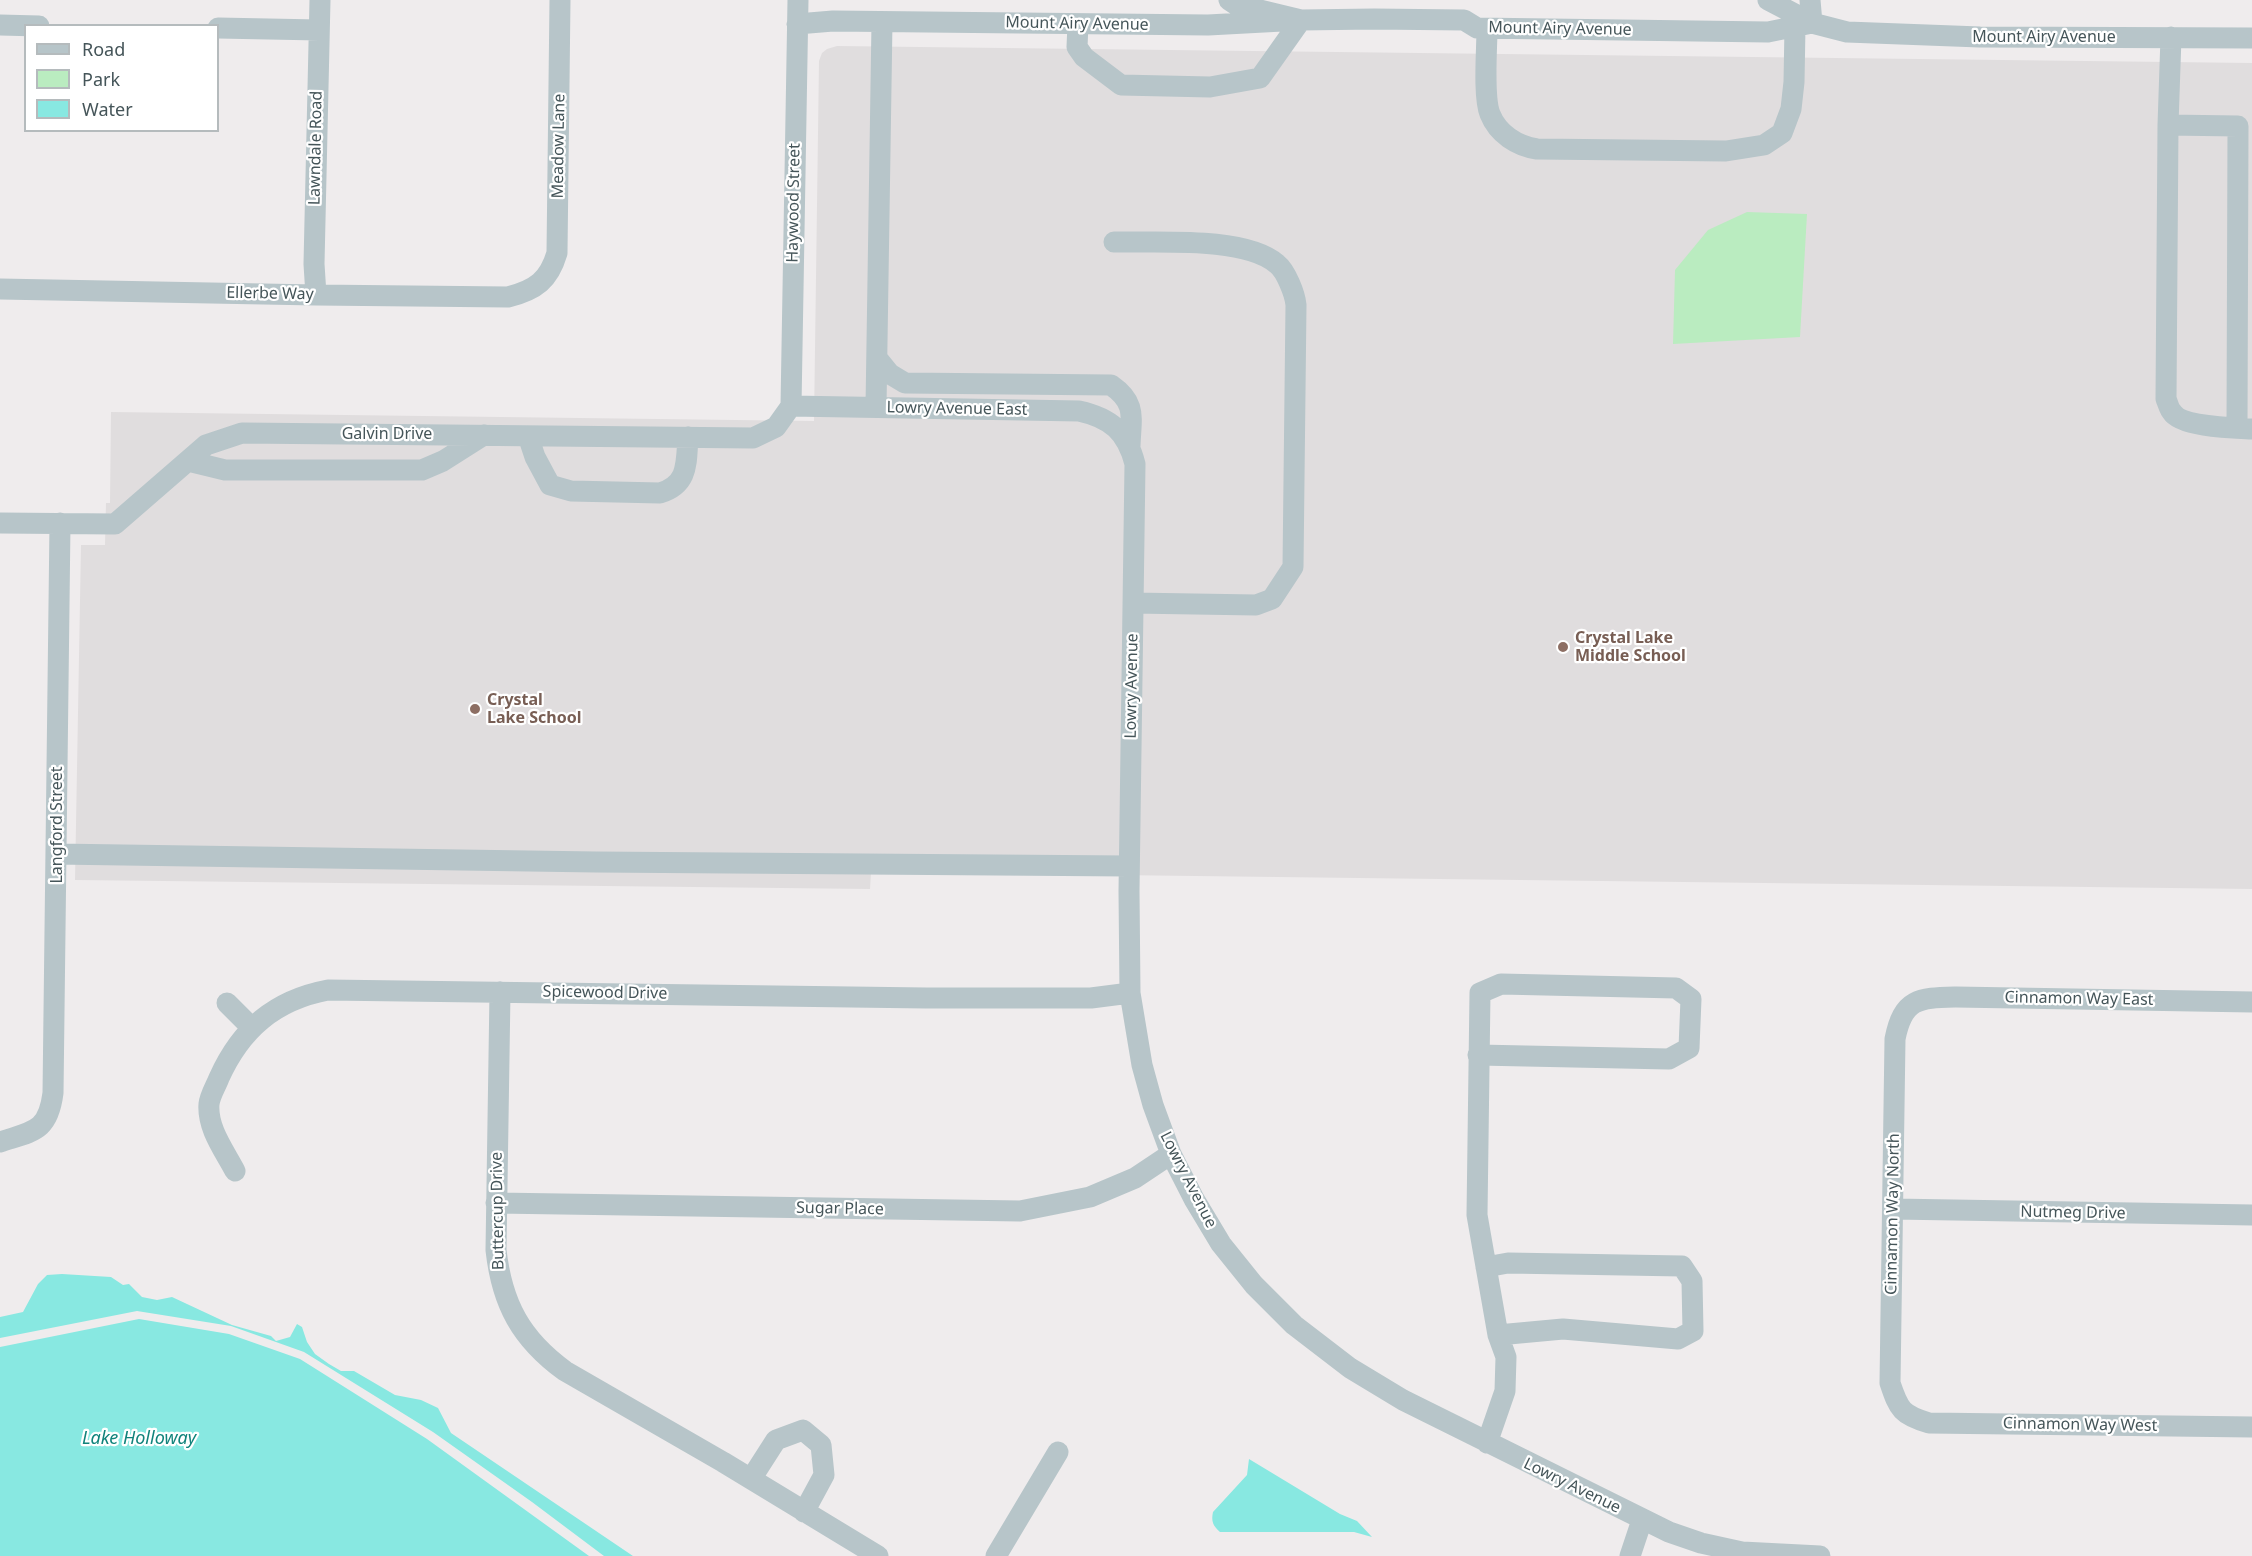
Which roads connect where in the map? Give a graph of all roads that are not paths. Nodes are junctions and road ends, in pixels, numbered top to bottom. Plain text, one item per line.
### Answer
1 (320, 0) edge
2 (560, 0) edge
3 (798, 0) edge
4 (1229, 0) edge
5 (1768, 0) edge
6 (1810, 0) edge
7 (1301, 20) junction
8 (882, 22) junction
9 (797, 24) junction
10 (1078, 24) junction
11 (0, 25) edge
12 (1804, 25) junction
13 (24, 26) edge
14 (219, 28) edge
15 (1487, 29) junction
16 (319, 30) junction
17 (2171, 38) junction
18 (2252, 38) edge
19 (2168, 125) junction
20 (1114, 242) dead end
21 (538, 284) joint
22 (0, 289) edge
23 (316, 296) junction
24 (877, 358) junction
25 (791, 406) junction
26 (876, 407) junction
27 (2244, 429) edge
28 (484, 435) junction
29 (528, 436) junction
30 (688, 437) junction
31 (1124, 438) junction
32 (188, 460) junction
33 (0, 523) edge
34 (60, 523) junction
35 (1133, 603) junction
36 (56, 854) junction
37 (1130, 866) junction
38 (500, 992) junction
39 (1130, 993) junction
40 (2252, 1002) edge
41 (227, 1003) dead end
42 (1907, 1008) joint
43 (251, 1028) junction
44 (1478, 1055) junction
45 (0, 1142) edge
46 (1171, 1154) junction
47 (235, 1171) dead end
48 (496, 1203) junction
49 (1894, 1209) junction
50 (2252, 1215) edge
51 (1486, 1267) junction
52 (1498, 1335) junction
53 (1909, 1417) joint
54 (2252, 1427) edge
55 (1487, 1443) junction
56 (1058, 1452) dead end
57 (751, 1479) junction
58 (804, 1512) junction
59 (1642, 1520) junction
60 (1756, 1554) edge
61 (878, 1556) edge
62 (996, 1556) edge
63 (1630, 1556) edge
64 (1820, 1556) edge

1 - 16 street, Lawndale Road
2 - 21 street, Meadow Lane
3 - 9 street, Haywood Street
4 - 7 street
5 - 12 street
6 - 12 street
7 - 10 street, Mount Airy Avenue
7 - 10 street
7 - 15 street, Mount Airy Avenue
8 - 9 street, Mount Airy Avenue
8 - 10 street, Mount Airy Avenue
8 - 24 street
9 - 25 street, Haywood Street
11 - 13 street
12 - 15 street, Mount Airy Avenue
12 - 15 street
12 - 17 street, Mount Airy Avenue
14 - 16 street
16 - 23 street, Lawndale Road
17 - 18 street, Mount Airy Avenue
17 - 19 street
19 - 27 street
19 - 27 street
20 - 35 street
21 - 23 street, Ellerbe Way
22 - 23 street, Ellerbe Way
24 - 26 street
24 - 31 street, Lowry Avenue
25 - 26 street, Lowry Avenue East
25 - 30 street, Galvin Drive
26 - 31 street, Lowry Avenue East
28 - 29 street, Galvin Drive
28 - 32 street, Galvin Drive
28 - 32 street
29 - 30 street, Galvin Drive
29 - 30 street
31 - 35 street, Lowry Avenue
32 - 34 street, Galvin Drive
33 - 34 street, Galvin Drive
34 - 36 street, Langford Street
35 - 37 street, Lowry Avenue
36 - 37 street
36 - 45 street, Langford Street
37 - 39 street, Lowry Avenue
38 - 39 street, Spicewood Drive
38 - 43 street, Spicewood Drive
38 - 48 street, Buttercup Drive
39 - 46 street, Lowry Avenue
40 - 42 street, Cinnamon Way East
41 - 43 street
42 - 49 street, Cinnamon Way North
43 - 47 street, Spicewood Drive
44 - 44 street
44 - 51 street
46 - 48 street, Sugar Place
46 - 55 street, Lowry Avenue
48 - 57 street, Buttercup Drive
49 - 50 street, Nutmeg Drive
49 - 53 street, Cinnamon Way North
51 - 52 street
51 - 52 street
52 - 55 street
53 - 54 street, Cinnamon Way West
55 - 59 street, Lowry Avenue
56 - 62 street
57 - 58 street, Buttercup Drive
57 - 58 street
58 - 61 street, Buttercup Drive
59 - 60 street, Lowry Avenue
59 - 63 street
60 - 64 street, Lowry Avenue

